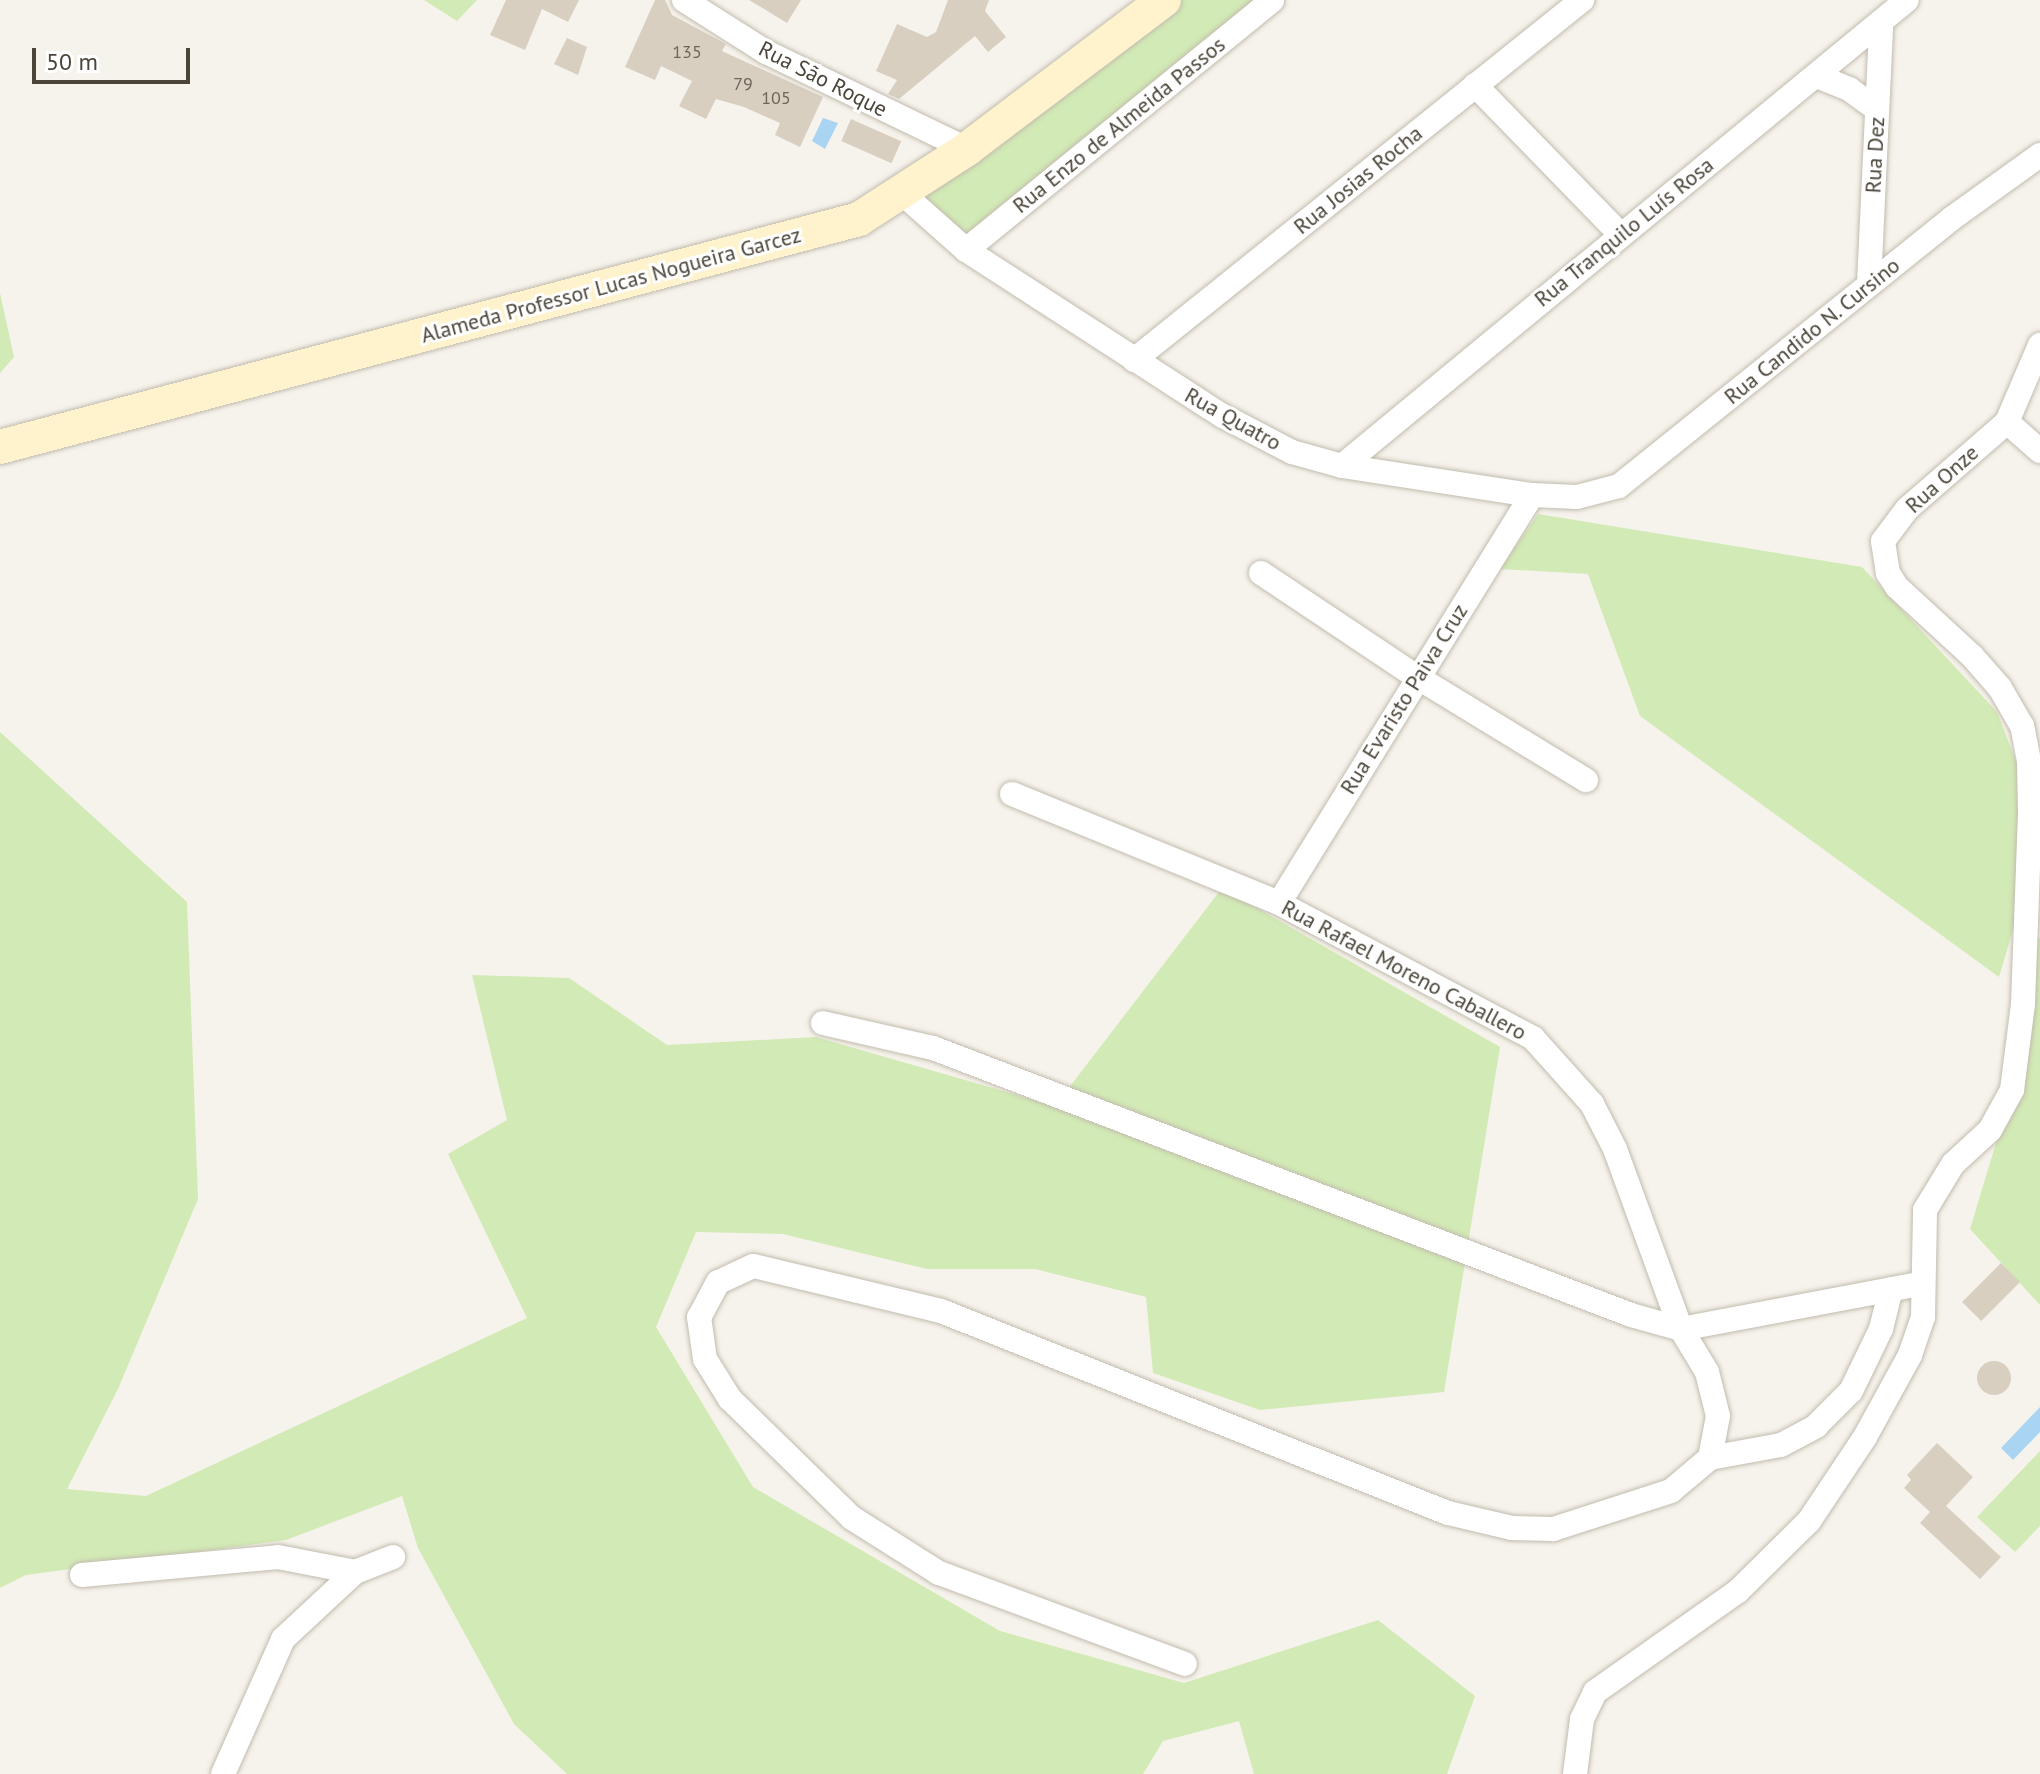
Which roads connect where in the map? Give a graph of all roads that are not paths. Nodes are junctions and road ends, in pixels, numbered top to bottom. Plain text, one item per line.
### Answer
1 (684, 0) edge
2 (1164, 0) edge
3 (1272, 0) edge
4 (1907, 0) edge
5 (1565, 5) edge
6 (1881, 25) junction
7 (1817, 76) junction
8 (1475, 85) junction
9 (1877, 109) junction
10 (967, 149) junction
11 (2040, 155) edge
12 (2040, 170) edge
13 (2009, 179) junction
14 (903, 194) junction
15 (1620, 234) junction
16 (966, 250) junction
17 (1869, 284) junction
18 (2040, 345) edge
19 (1134, 360) junction
20 (2007, 422) junction
21 (1, 448) edge
22 (2040, 451) edge
23 (1342, 466) junction
24 (1619, 486) joint
25 (1532, 495) junction
26 (1261, 573) dead end
27 (1417, 677) junction
28 (1586, 780) dead end
29 (1012, 794) dead end
30 (1279, 903) junction
31 (823, 1023) dead end
32 (1920, 1284) junction
33 (1891, 1289) junction
34 (1681, 1329) junction
35 (1710, 1458) junction
36 (393, 1557) dead end
37 (355, 1572) junction
38 (82, 1575) dead end
39 (1185, 1664) dead end
40 (223, 1774) edge
41 (1575, 1774) edge

1 - 10 street, Rua São Roque
2 - 10 main road, Alameda Professor Lucas Nogueira Garcez
3 - 16 street, Rua Enzo de Almeida Passos
4 - 6 street, Rua Tranquilo Luís Rosa
5 - 8 street, Rua Josias Rocha
6 - 7 street, Rua Tranquilo Luís Rosa
6 - 9 street, Rua Dez
7 - 9 street
7 - 15 street, Rua Tranquilo Luís Rosa
8 - 15 street
8 - 19 street, Rua Josias Rocha
9 - 17 street, Rua Dez
10 - 14 main road, Alameda Professor Lucas Nogueira Garcez
11 - 13 street, Rua Candido N. Cursino
12 - 13 street, Rua Candido N. Cursino
13 - 17 street, Rua Candido N. Cursino
14 - 16 street, Rua Quatro
14 - 21 main road, Alameda Professor Lucas Nogueira Garcez
15 - 23 street, Rua Tranquilo Luís Rosa
16 - 19 street, Rua Quatro
17 - 24 street, Rua Candido N. Cursino
18 - 20 street
19 - 23 street, Rua Quatro
20 - 22 street
20 - 32 street, Rua Onze
23 - 25 street, Rua Quatro
24 - 25 street, Rua Quatro
25 - 27 street, Rua Evaristo Paiva Cruz
26 - 27 street
27 - 28 street
27 - 30 street, Rua Evaristo Paiva Cruz
29 - 30 street, Rua Rafael Moreno Caballero
30 - 34 street, Rua Rafael Moreno Caballero
31 - 34 street
32 - 33 street
32 - 41 street
33 - 34 street
33 - 35 street
34 - 35 street, Rua Rafael Moreno Caballero
35 - 39 street
36 - 37 street
37 - 38 street
37 - 40 street

